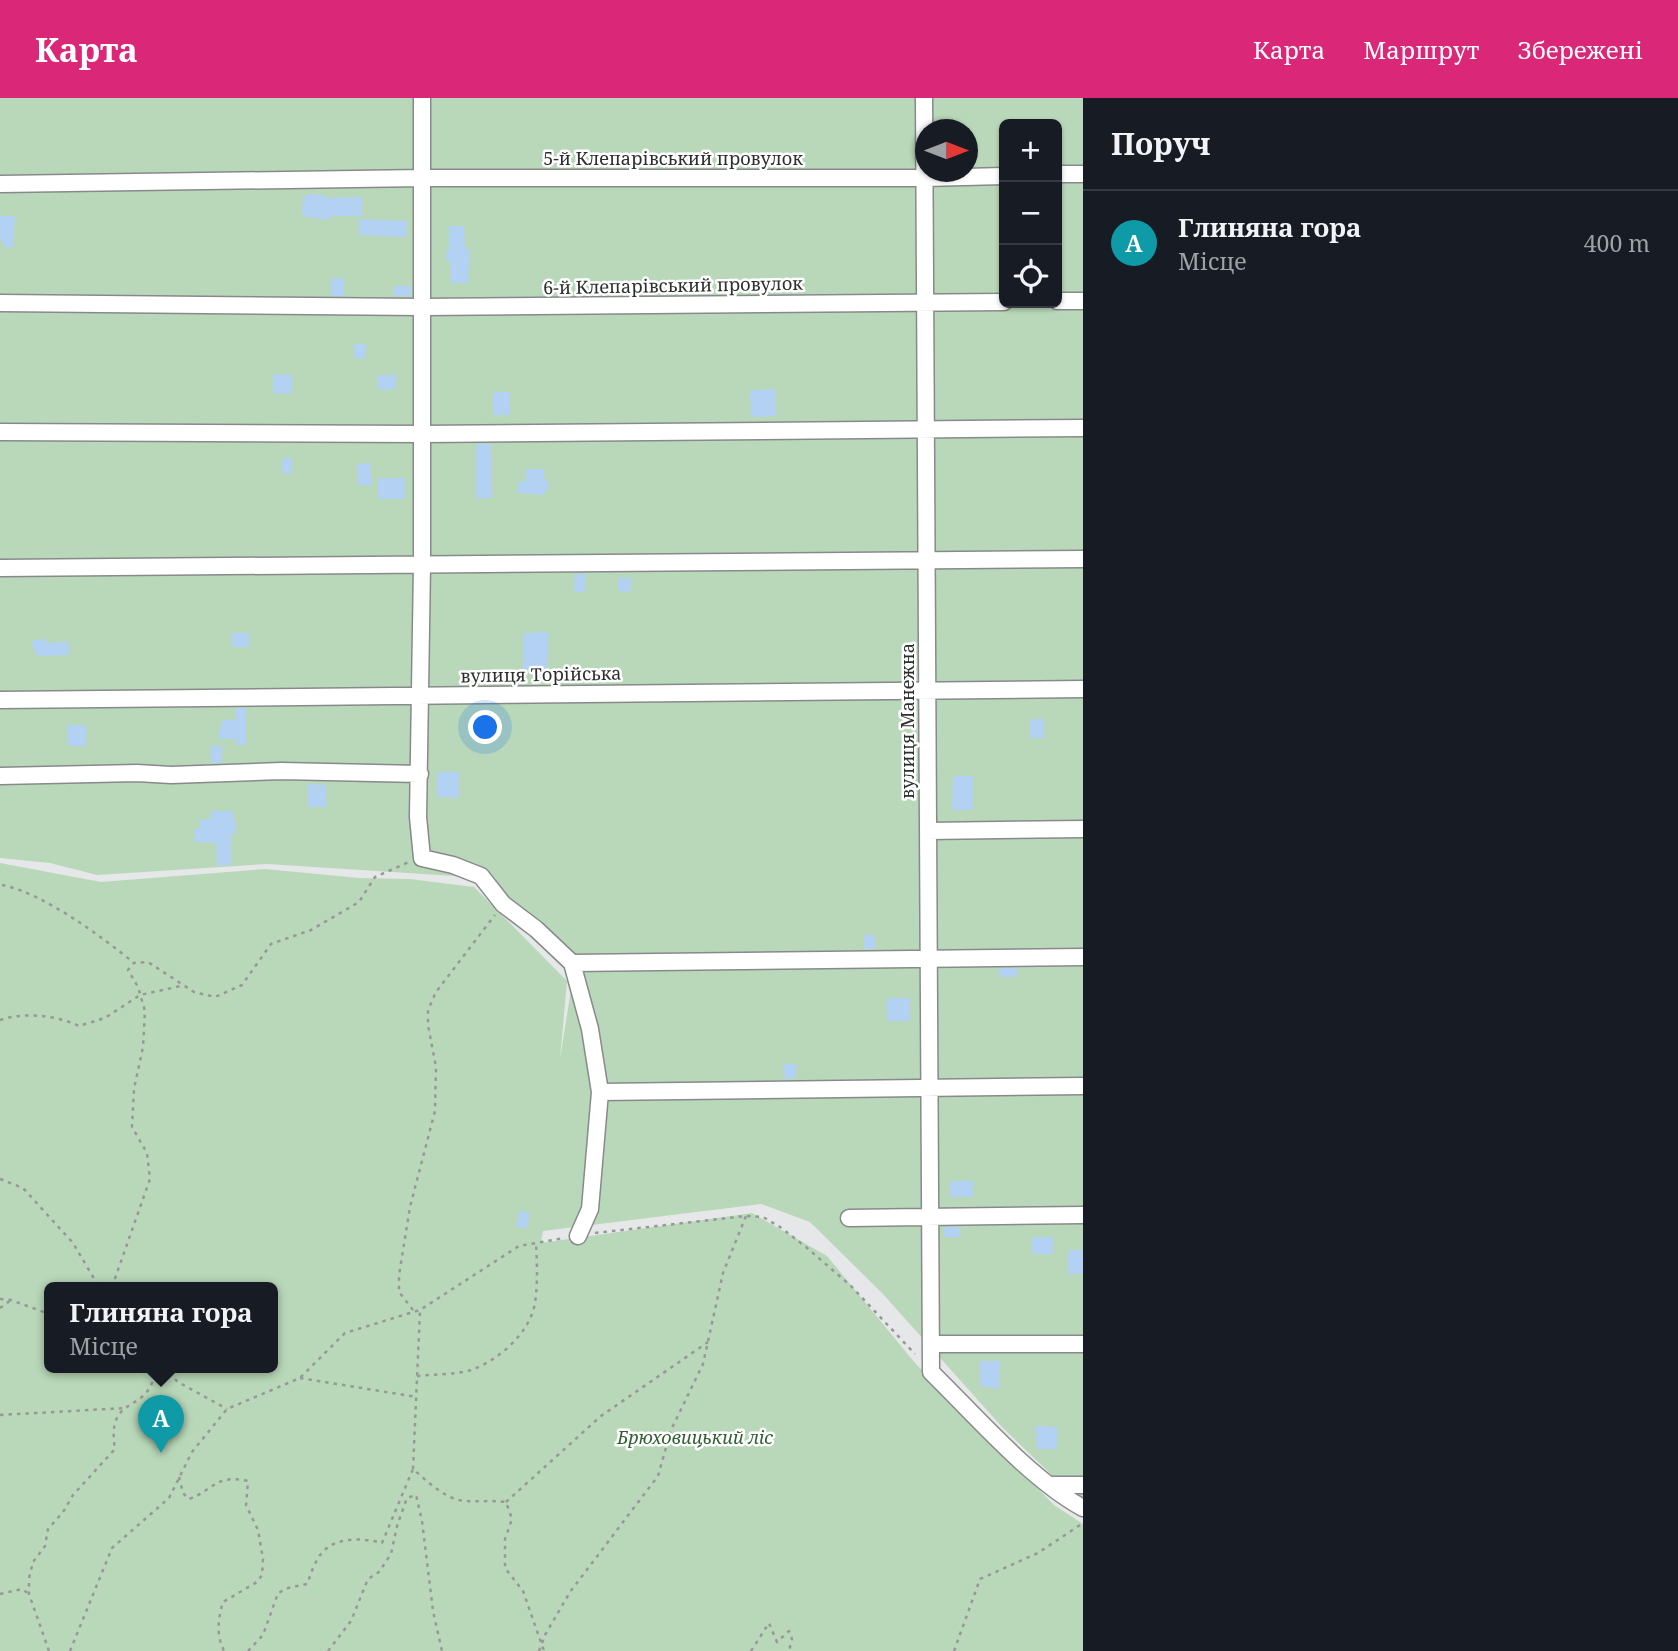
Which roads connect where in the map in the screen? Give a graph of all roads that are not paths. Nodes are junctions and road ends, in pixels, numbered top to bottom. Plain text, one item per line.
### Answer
1 (422, 98) edge
2 (924, 98) edge
3 (924, 119) edge
4 (1083, 173) edge
5 (1062, 174) edge
6 (999, 176) edge
7 (978, 177) edge
8 (422, 178) junction
9 (915, 178) edge
10 (925, 182) edge
11 (0, 184) edge
12 (1062, 301) edge
13 (1083, 301) edge
14 (925, 302) junction
15 (999, 302) edge
16 (0, 303) edge
17 (422, 307) junction
18 (1083, 428) edge
19 (926, 430) junction
20 (0, 432) edge
21 (422, 434) junction
22 (1083, 559) edge
23 (927, 562) junction
24 (422, 565) junction
25 (0, 568) edge
26 (1083, 689) edge
27 (927, 691) junction
28 (419, 696) junction
29 (0, 700) edge
30 (420, 774) junction
31 (0, 776) edge
32 (1083, 829) edge
33 (928, 831) junction
34 (1083, 957) edge
35 (929, 959) junction
36 (572, 963) junction
37 (1083, 1086) edge
38 (930, 1088) junction
39 (600, 1092) junction
40 (1083, 1215) edge
41 (930, 1217) junction
42 (849, 1218) dead end
43 (578, 1236) road end
44 (931, 1344) junction
45 (1083, 1344) edge
46 (1051, 1485) junction
47 (1083, 1485) edge
48 (1083, 1508) edge

1 - 8 street
2 - 3 street, вулиця Манежна
4 - 5 street
6 - 7 street, 5-й Клепарівський провулок
8 - 9 street, 5-й Клепарівський провулок
8 - 11 street, 5-й Клепарівський провулок
8 - 17 street
10 - 14 street, вулиця Манежна
12 - 13 street
14 - 15 street, 6-й Клепарівський провулок
14 - 17 street, 6-й Клепарівський провулок
14 - 19 street, вулиця Манежна
16 - 17 street, 6-й Клепарівський провулок
17 - 21 street
18 - 19 street
19 - 21 street
19 - 23 street, вулиця Манежна
20 - 21 street
21 - 24 street
22 - 23 street
23 - 24 street
23 - 27 street, вулиця Манежна
24 - 25 street
24 - 28 street
26 - 27 street, вулиця Торійська
27 - 28 street, вулиця Торійська
27 - 33 street, вулиця Манежна
28 - 29 street, вулиця Торійська
28 - 30 street
30 - 31 street
30 - 36 street
32 - 33 street
33 - 35 street, вулиця Манежна
34 - 35 street
35 - 36 street
35 - 38 street, вулиця Манежна
36 - 39 street
37 - 38 street
38 - 39 street
38 - 41 street, вулиця Манежна
39 - 43 street
40 - 41 street
41 - 42 street
41 - 44 street, вулиця Манежна
44 - 45 street
44 - 46 street, вулиця Манежна
46 - 47 street
46 - 48 street, вулиця Манежна

